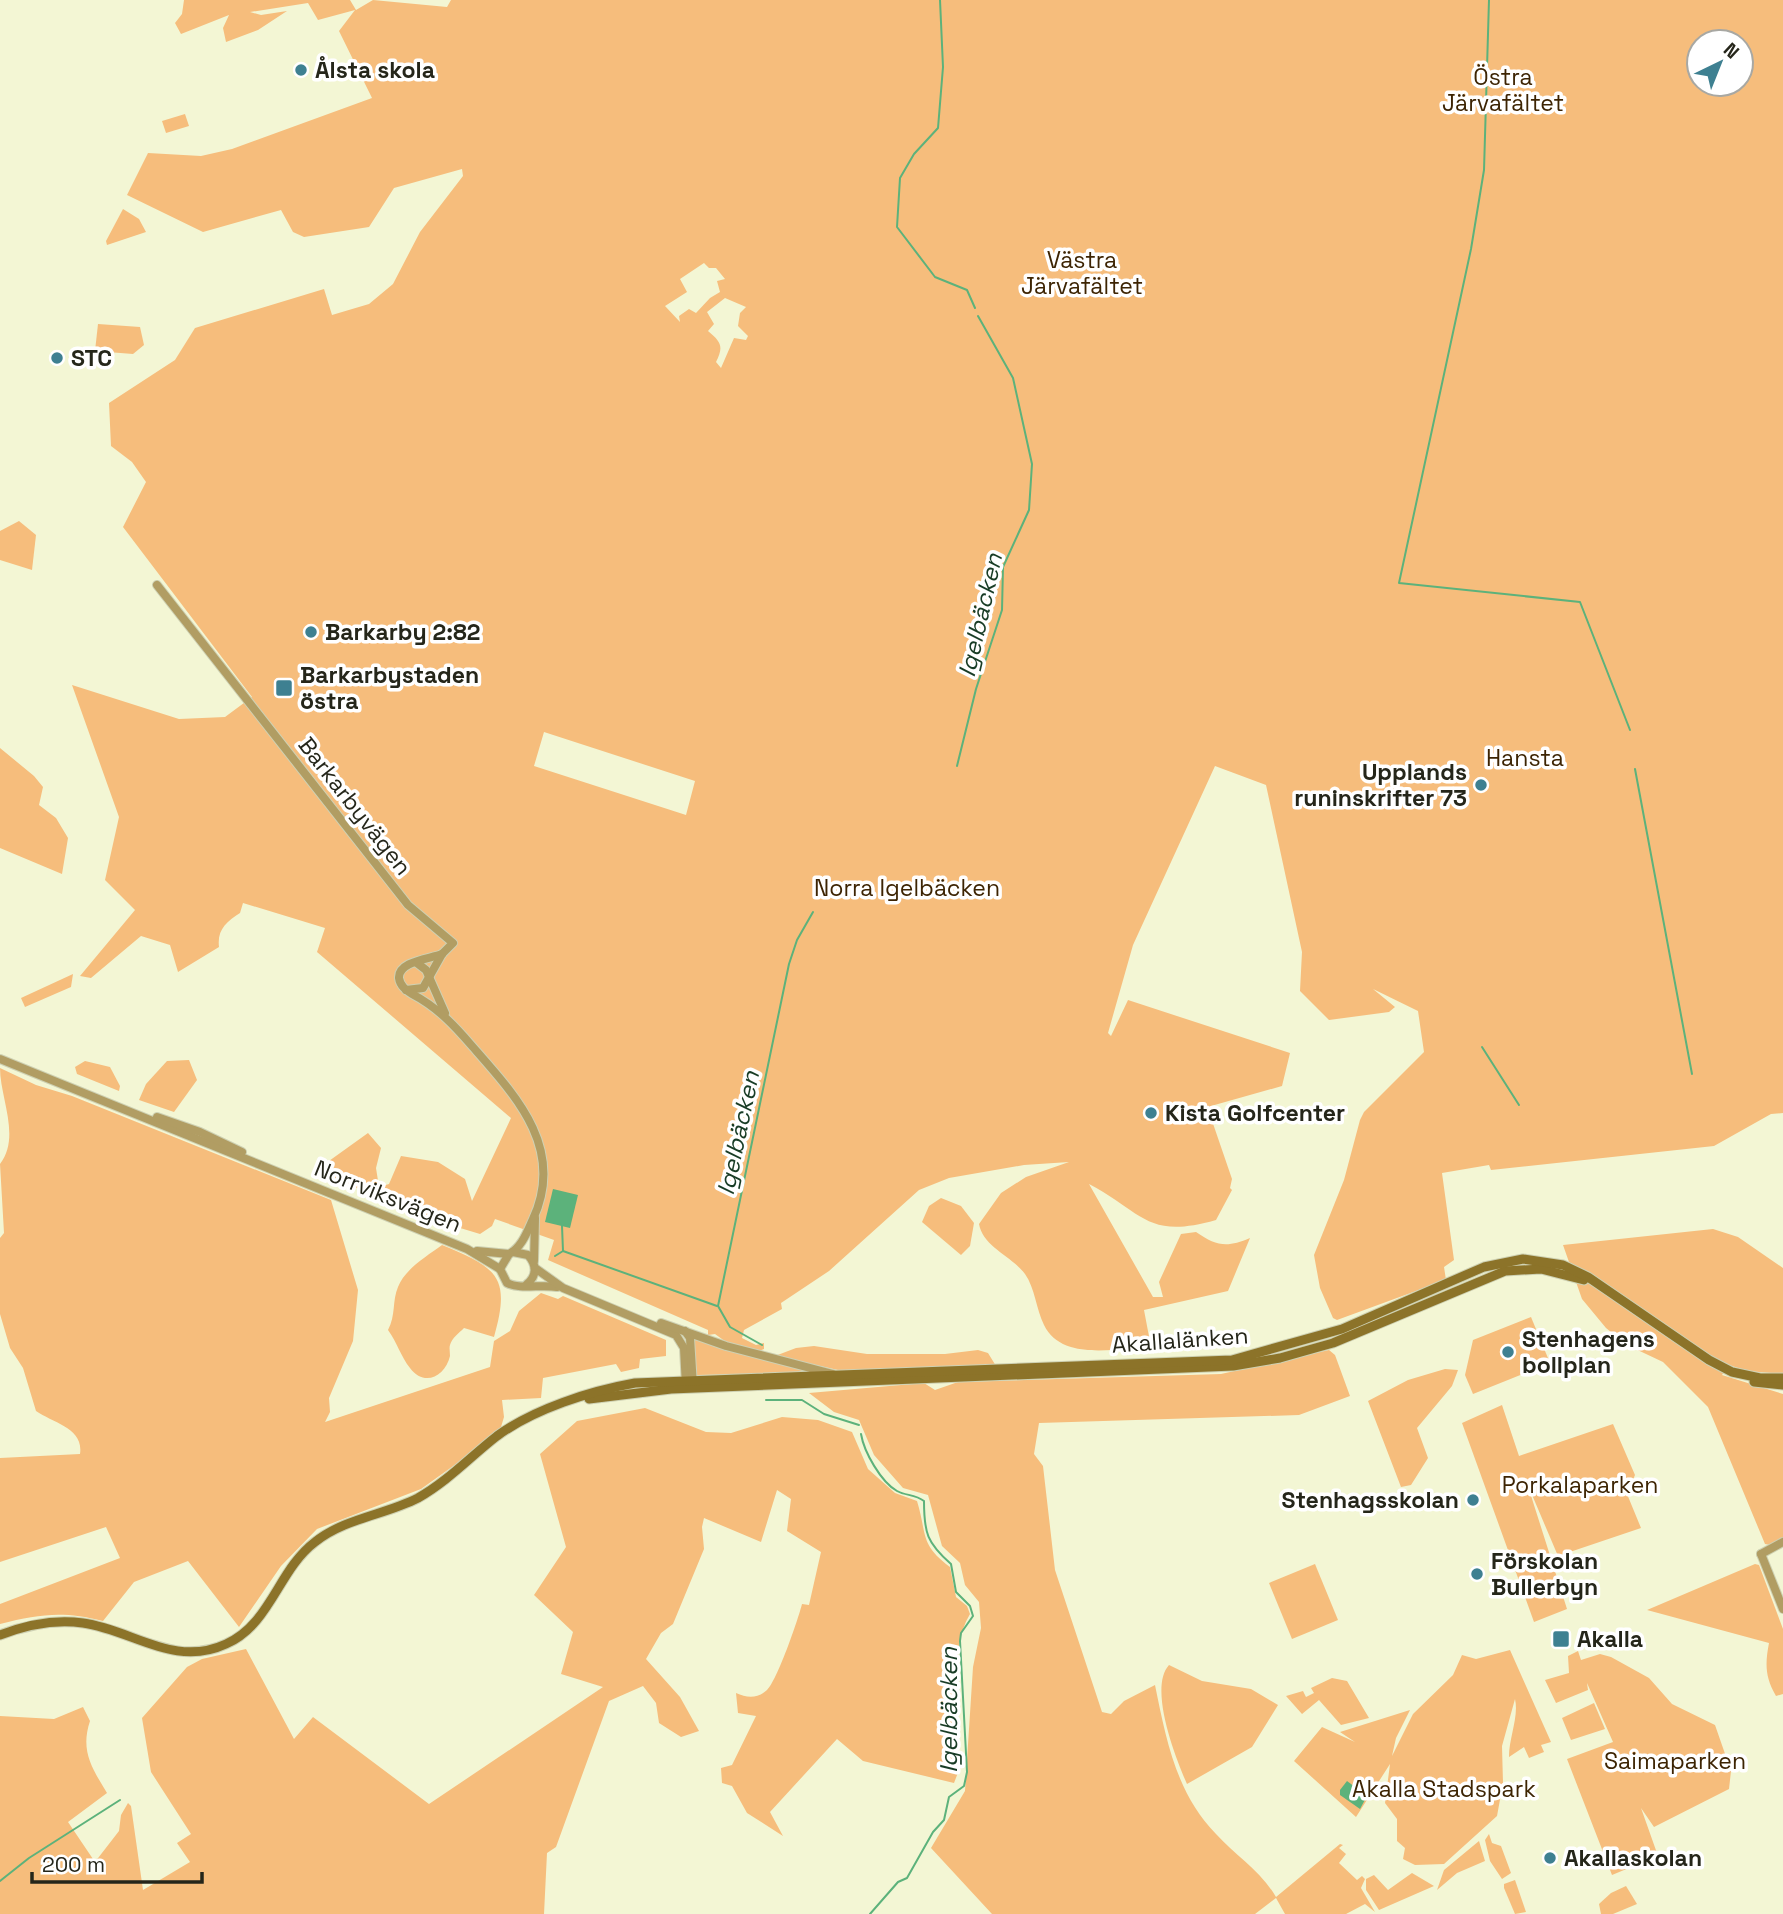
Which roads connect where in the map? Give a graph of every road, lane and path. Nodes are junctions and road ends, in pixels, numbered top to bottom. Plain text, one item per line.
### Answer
1 (157, 585) dead end
2 (442, 954) junction
3 (415, 963) junction
4 (428, 979) junction
5 (406, 990) junction
6 (448, 1019) junction
7 (0, 1059) edge
8 (97, 1099) junction
9 (295, 1179) junction
10 (535, 1215) junction
11 (467, 1249) junction
12 (511, 1253) junction
13 (535, 1266) junction
14 (500, 1269) junction
15 (527, 1284) junction
16 (563, 1288) junction
17 (642, 1319) junction
18 (685, 1331) junction
19 (843, 1376) junction
20 (1783, 1378) edge
21 (689, 1384) junction
22 (1780, 1387) edge
23 (1783, 1542) edge
24 (1783, 1548) edge
25 (1761, 1554) junction
26 (1783, 1609) edge
27 (0, 1635) edge

1 - 2 street, Barkarbyvägen
2 - 3 street
2 - 4 street
3 - 4 street
3 - 5 street
4 - 5 street
4 - 6 street
5 - 6 street
6 - 10 street
7 - 8 street, Norrviksvägen
8 - 9 street, Norrviksvägen
8 - 9 street, Norrviksvägen
9 - 11 street, Norrviksvägen
10 - 12 street
10 - 13 street
11 - 12 street, Norrviksvägen
11 - 14 street, Norrviksvägen
12 - 13 street
12 - 14 street
13 - 15 street
13 - 16 street
14 - 15 street
15 - 16 street
16 - 17 street
17 - 18 street
17 - 21 street
18 - 19 street
18 - 21 street
19 - 20 main road, Akallalänken
19 - 21 main road, Akallalänken
21 - 22 main road, Akallalänken
21 - 27 main road, Akallalänken
23 - 25 street
24 - 25 street
25 - 26 street

